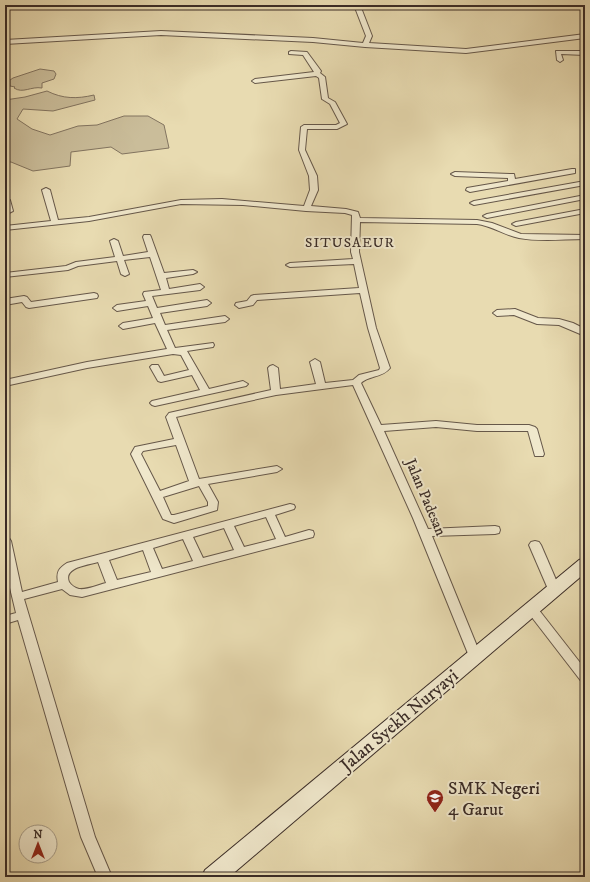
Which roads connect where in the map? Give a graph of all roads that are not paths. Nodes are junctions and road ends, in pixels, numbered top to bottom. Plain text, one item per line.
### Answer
1 (357, 5) edge
2 (176, 25) dead end
3 (7, 34) dead end
4 (171, 34) junction
5 (585, 36) edge
6 (6, 42) edge
7 (365, 45) junction
8 (291, 53) dead end
9 (585, 53) edge
10 (560, 60) dead end
11 (317, 74) junction
12 (255, 81) dead end
13 (455, 174) dead end
14 (585, 179) edge
15 (512, 182) junction
16 (585, 183) edge
17 (46, 190) dead end
18 (470, 190) dead end
19 (585, 197) edge
20 (8, 202) dead end
21 (474, 203) dead end
22 (306, 209) junction
23 (585, 211) edge
24 (5, 212) edge
25 (487, 216) dead end
26 (356, 220) junction
27 (55, 223) junction
28 (516, 224) dead end
29 (5, 228) edge
30 (147, 237) dead end
31 (585, 238) edge
32 (114, 241) dead end
33 (153, 254) junction
34 (120, 258) junction
35 (357, 261) junction
36 (290, 264) dead end
37 (193, 272) dead end
38 (125, 274) dead end
39 (5, 275) edge
40 (160, 276) junction
41 (200, 287) dead end
42 (363, 290) junction
43 (166, 291) junction
44 (94, 296) dead end
45 (5, 302) edge
46 (207, 303) dead end
47 (238, 305) dead end
48 (153, 307) junction
49 (117, 308) dead end
50 (497, 313) dead end
51 (225, 319) dead end
52 (160, 324) junction
53 (123, 326) dead end
54 (585, 333) edge
55 (210, 345) dead end
56 (172, 351) junction
57 (315, 362) dead end
58 (154, 367) dead end
59 (273, 368) dead end
60 (195, 372) junction
61 (356, 382) junction
62 (5, 383) edge
63 (243, 384) dead end
64 (320, 386) junction
65 (206, 392) junction
66 (276, 392) junction
67 (155, 403) dead end
68 (378, 428) junction
69 (180, 441) junction
70 (539, 454) dead end
71 (277, 469) dead end
72 (199, 483) junction
73 (157, 495) junction
74 (290, 507) dead end
75 (269, 513) junction
76 (228, 524) junction
77 (496, 530) dead end
78 (425, 533) junction
79 (309, 534) dead end
80 (187, 535) junction
81 (5, 541) edge
82 (282, 541) junction
83 (535, 545) dead end
84 (146, 546) junction
85 (241, 552) junction
86 (102, 557) junction
87 (200, 563) junction
88 (585, 564) edge
89 (158, 574) junction
90 (64, 584) junction
91 (113, 585) junction
92 (554, 589) junction
93 (17, 597) junction
94 (531, 608) junction
95 (22, 615) junction
96 (5, 620) edge
97 (475, 656) junction
98 (585, 678) edge
99 (105, 877) edge
100 (213, 877) edge

1 - 7 street
2 - 4 street
3 - 6 street
4 - 6 street
4 - 7 street
5 - 7 street
8 - 11 street
9 - 10 street
11 - 12 street
11 - 22 street
13 - 15 street
14 - 15 street
15 - 18 street
16 - 21 street
17 - 27 street
19 - 25 street
20 - 24 street
22 - 26 street
22 - 27 street
23 - 28 street
26 - 31 street
26 - 35 street
27 - 29 street
30 - 33 street
32 - 34 street
33 - 34 street
33 - 40 street
34 - 38 street
34 - 39 street
35 - 36 street
35 - 42 street
37 - 40 street
40 - 43 street
41 - 43 street
42 - 47 street
42 - 61 street
43 - 48 street
44 - 45 street
46 - 48 street
48 - 49 street
48 - 52 street
50 - 54 street
51 - 52 street
52 - 53 street
52 - 56 street
55 - 56 street
56 - 60 street
56 - 62 street
57 - 64 street
58 - 60 street
59 - 66 street
60 - 65 street
61 - 64 street
61 - 68 street, Jalan Padesan
63 - 65 street
64 - 66 street
65 - 67 street
66 - 69 street
68 - 70 street
68 - 78 street, Jalan Padesan
69 - 72 street
69 - 73 street
71 - 72 street
72 - 73 street
72 - 73 street
74 - 75 street
75 - 76 street
75 - 82 street
76 - 80 street
76 - 85 street
77 - 78 street
78 - 97 street, Jalan Padesan
79 - 82 street
80 - 84 street
80 - 87 street
81 - 93 street
82 - 85 street
83 - 92 street
84 - 86 street
84 - 89 street
85 - 87 street
86 - 90 street
86 - 91 street
87 - 89 street
88 - 92 main road, Jalan Syekh Nuryayi
89 - 91 street
90 - 91 street
90 - 93 street
92 - 94 main road, Jalan Syekh Nuryayi
93 - 95 street
94 - 97 main road, Jalan Syekh Nuryayi
94 - 98 street
95 - 96 street
95 - 99 street
97 - 100 main road, Jalan Syekh Nuryayi

